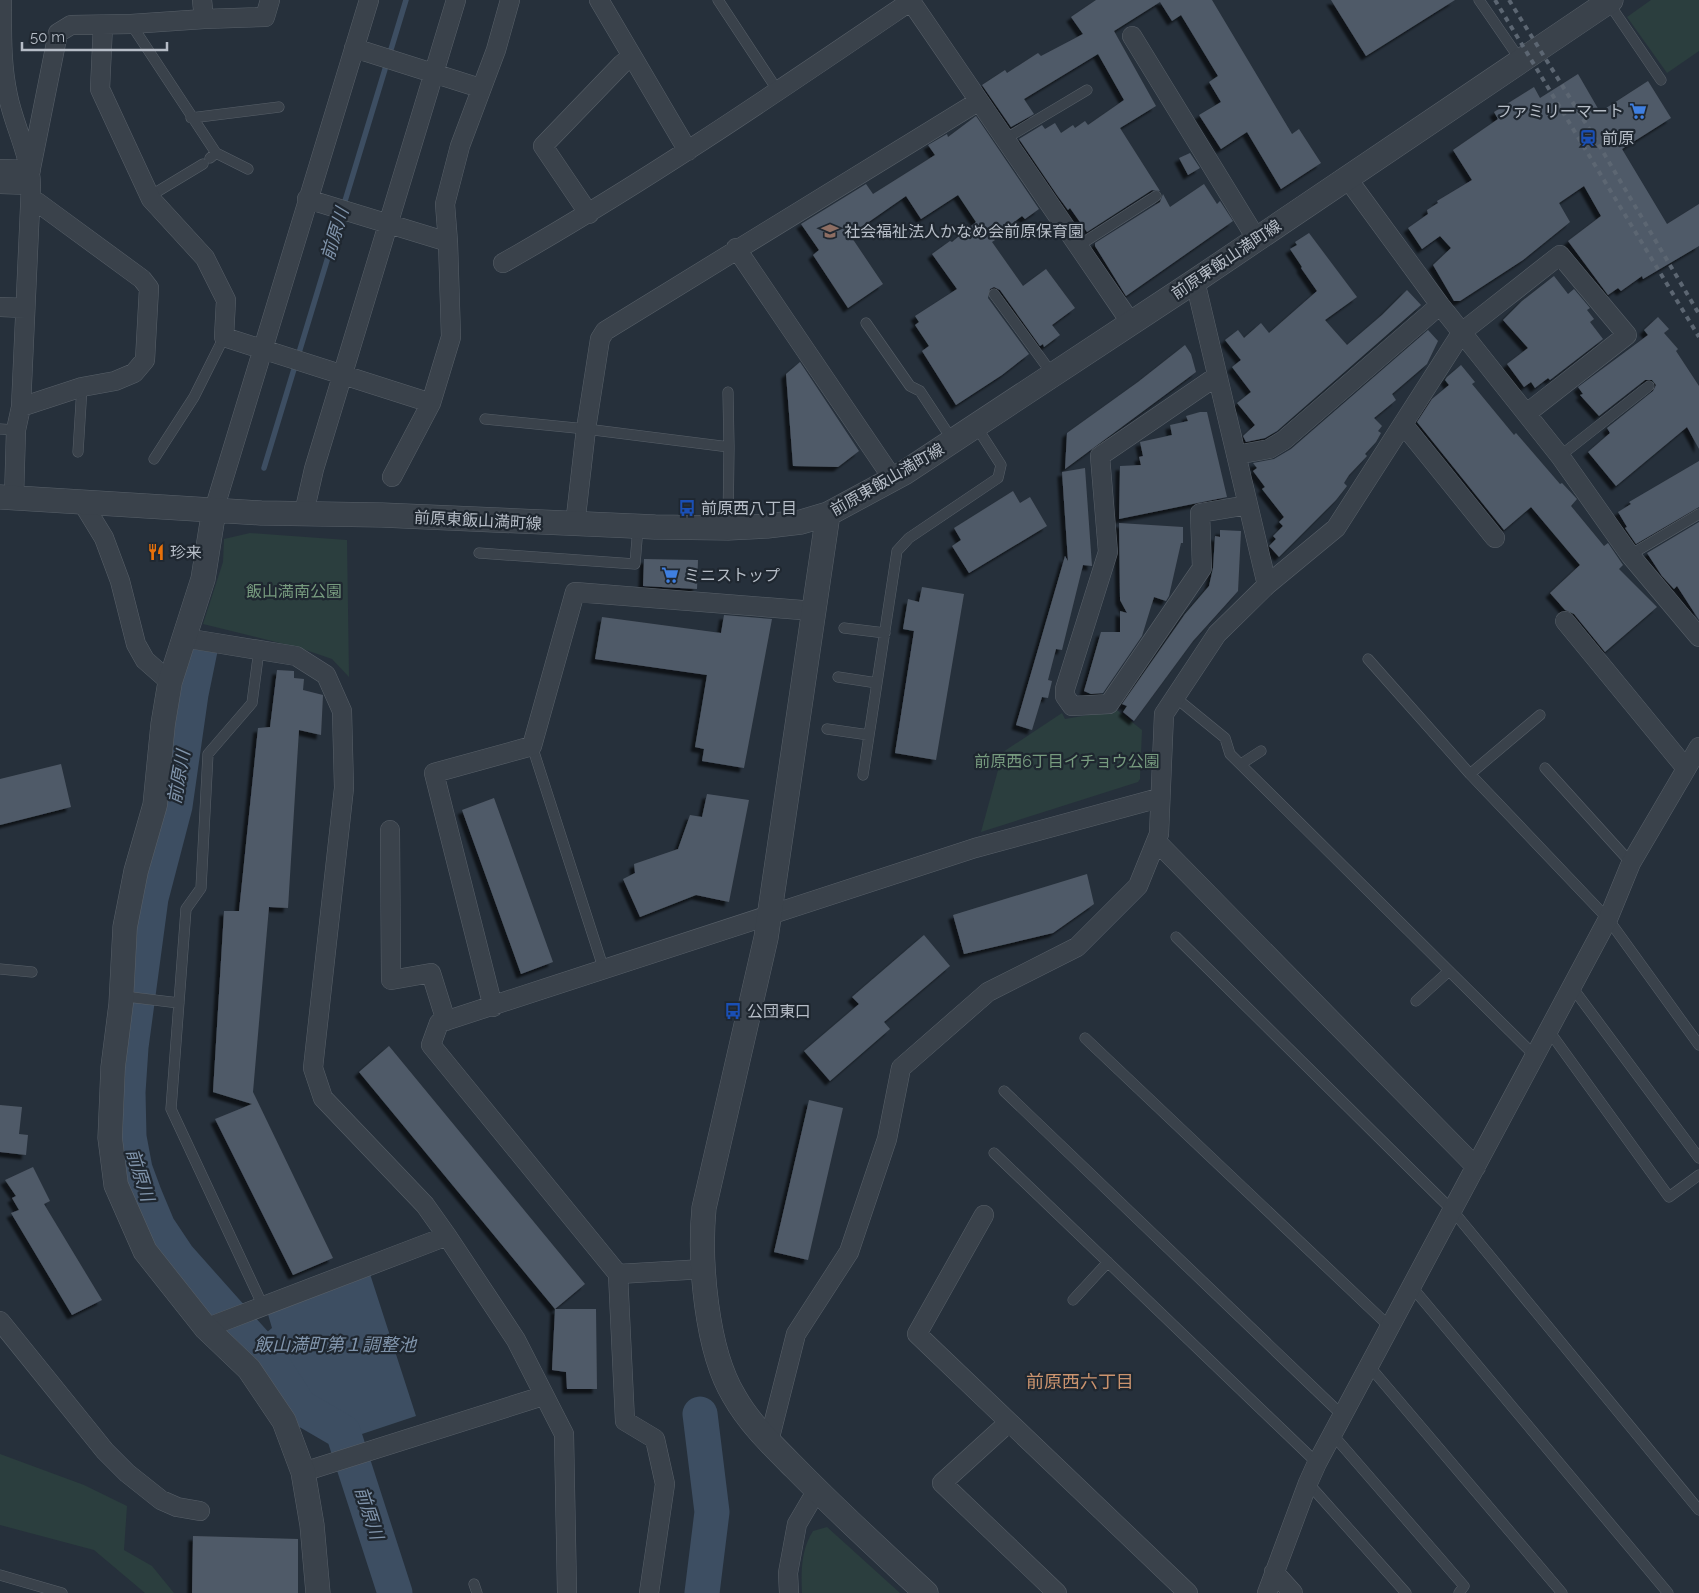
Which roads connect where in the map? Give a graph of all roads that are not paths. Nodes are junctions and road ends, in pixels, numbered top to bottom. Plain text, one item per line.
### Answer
1 (2, 0) edge
2 (202, 0) edge
3 (270, 0) edge
4 (369, 0) edge
5 (456, 0) edge
6 (510, 0) edge
7 (599, 0) edge
8 (718, 0) edge
9 (1479, 0) edge
10 (911, 1) edge
11 (1606, 2) edge
12 (204, 19) junction
13 (131, 24) junction
14 (103, 25) junction
15 (1132, 36) dead end
16 (354, 48) junction
17 (632, 56) junction
18 (1522, 61) junction
19 (434, 73) junction
20 (1661, 80) dead end
21 (480, 88) junction
22 (1087, 90) dead end
23 (778, 91) junction
24 (979, 101) junction
25 (279, 107) dead end
26 (191, 118) junction
27 (1005, 140) junction
28 (688, 151) junction
29 (210, 158) junction
30 (0, 169) edge
31 (248, 169) dead end
32 (1347, 178) junction
33 (0, 184) edge
34 (31, 185) junction
35 (150, 196) junction
36 (1156, 196) dead end
37 (307, 199) junction
38 (589, 214) junction
39 (388, 224) junction
40 (1256, 238) junction
41 (448, 242) junction
42 (1078, 246) junction
43 (736, 248) junction
44 (502, 263) dead end
45 (1195, 281) junction
46 (994, 294) dead end
47 (1440, 305) junction
48 (0, 307) edge
49 (25, 308) junction
50 (866, 323) dead end
51 (1131, 323) junction
52 (1462, 332) junction
53 (224, 337) junction
54 (263, 349) junction
55 (342, 375) junction
56 (1053, 375) junction
57 (1217, 376) junction
58 (1649, 386) dead end
59 (82, 387) junction
60 (728, 392) dead end
61 (430, 403) junction
62 (21, 407) junction
63 (1527, 413) junction
64 (485, 419) dead end
65 (1403, 424) junction
66 (976, 426) junction
67 (8, 429) edge
68 (586, 429) junction
69 (954, 441) junction
70 (729, 447) junction
71 (78, 452) dead end
72 (1236, 455) junction
73 (1560, 456) junction
74 (154, 459) dead end
75 (392, 477) dead end
76 (893, 479) junction
77 (7, 497) edge
78 (82, 502) junction
79 (1248, 505) junction
80 (214, 510) junction
81 (304, 513) junction
82 (828, 514) junction
83 (1699, 514) edge
84 (575, 525) junction
85 (638, 527) junction
86 (728, 528) junction
87 (1495, 538) dead end
88 (479, 553) dead end
89 (1630, 555) junction
90 (1267, 585) junction
91 (814, 612) junction
92 (1565, 621) dead end
93 (844, 628) dead end
94 (885, 633) junction
95 (1698, 634) edge
96 (185, 638) junction
97 (259, 650) junction
98 (1368, 659) dead end
99 (838, 677) dead end
100 (170, 682) junction
101 (877, 683) junction
102 (1176, 698) junction
103 (1540, 715) dead end
104 (827, 729) dead end
105 (869, 735) junction
106 (532, 746) junction
107 (1699, 747) edge
108 (1261, 752) dead end
109 (1240, 764) junction
110 (1685, 767) junction
111 (1545, 768) dead end
112 (1470, 774) junction
113 (863, 775) dead end
114 (1160, 798) junction
115 (390, 830) dead end
116 (1156, 842) junction
117 (1631, 863) junction
118 (770, 916) junction
119 (1608, 919) junction
120 (1176, 937) dead end
121 (0, 969) edge
122 (604, 970) junction
123 (1449, 971) junction
124 (32, 972) dead end
125 (1572, 987) junction
126 (121, 996) junction
127 (1416, 1001) dead end
128 (179, 1003) junction
129 (493, 1006) junction
130 (446, 1021) junction
131 (1549, 1031) junction
132 (1085, 1038) dead end
133 (1699, 1045) edge
134 (1535, 1056) junction
135 (1004, 1091) dead end
136 (994, 1152) dead end
137 (1699, 1158) edge
138 (1476, 1167) junction
139 (1699, 1175) edge
140 (1453, 1211) junction
141 (984, 1215) dead end
142 (447, 1236) junction
143 (1108, 1262) junction
144 (704, 1269) junction
145 (618, 1274) junction
146 (1412, 1287) junction
147 (1072, 1300) dead end
148 (263, 1306) junction
149 (0, 1321) edge
150 (206, 1328) junction
151 (1391, 1328) junction
152 (1370, 1367) junction
153 (543, 1396) junction
154 (1343, 1416) junction
155 (1008, 1423) junction
156 (1333, 1435) junction
157 (769, 1441) junction
158 (1318, 1463) junction
159 (303, 1472) junction
160 (1308, 1483) junction
161 (817, 1490) junction
162 (1699, 1510) edge
163 (200, 1511) dead end
164 (1274, 1572) junction
165 (0, 1575) edge
166 (62, 1593) edge
167 (318, 1593) edge
168 (567, 1593) edge
169 (649, 1593) edge
170 (789, 1593) edge
171 (926, 1593) edge
172 (1057, 1593) edge
173 (1188, 1593) edge
174 (1267, 1593) edge
175 (1293, 1593) edge
176 (1406, 1593) edge
177 (1458, 1593) edge
178 (1562, 1593) edge
179 (1668, 1593) edge

1 - 34 street
2 - 12 street
3 - 12 street
4 - 16 street
5 - 19 street
6 - 21 street
7 - 17 street
8 - 23 lane
9 - 18 lane
10 - 23 street
10 - 24 street
11 - 18 street, 前原東飯山満町線
11 - 20 lane
12 - 13 street
13 - 14 street
13 - 26 lane
14 - 34 street
14 - 35 street
15 - 40 street
16 - 19 street
16 - 37 street
17 - 28 street
17 - 38 street
18 - 32 street, 前原東飯山満町線
19 - 21 street
19 - 39 street
21 - 41 street
22 - 27 lane
23 - 28 street
24 - 27 street
24 - 43 street
25 - 26 lane
26 - 29 lane
27 - 42 street
28 - 38 street
29 - 31 lane
29 - 35 lane
30 - 34 street
32 - 40 street, 前原東飯山満町線
32 - 47 street
33 - 34 street
34 - 49 street
34 - 59 street
35 - 53 street
36 - 42 lane
37 - 39 street
37 - 54 street
38 - 44 street
39 - 41 street
39 - 55 street
40 - 45 street, 前原東飯山満町線
41 - 61 street
42 - 51 street
43 - 68 street
43 - 76 street
45 - 51 street, 前原東飯山満町線
45 - 57 street
46 - 56 lane
47 - 52 street
47 - 72 street
48 - 49 street
49 - 62 street
50 - 69 lane
51 - 56 street, 前原東飯山満町線
52 - 63 street
52 - 63 street
52 - 65 street
53 - 54 street
53 - 74 lane
54 - 55 street
54 - 80 street
55 - 61 street
55 - 81 street
56 - 66 street, 前原東飯山満町線
57 - 72 street
57 - 79 street
58 - 73 lane
59 - 62 street
59 - 71 lane
60 - 70 lane
61 - 75 street
62 - 67 street
63 - 73 street
64 - 68 lane
65 - 87 street
65 - 90 street
66 - 69 street, 前原東飯山満町線
66 - 94 lane
67 - 77 street
68 - 70 lane
68 - 84 street
69 - 76 street, 前原東飯山満町線
70 - 86 lane
72 - 79 street
73 - 89 street
76 - 82 street, 前原東飯山満町線
77 - 78 street, 前原東飯山満町線
78 - 80 street, 前原東飯山満町線
78 - 100 street
79 - 90 street
80 - 81 street, 前原東飯山満町線
80 - 96 street
81 - 84 street, 前原東飯山満町線
82 - 86 street, 前原東飯山満町線
82 - 91 street
83 - 89 lane
84 - 85 street, 前原東飯山満町線
85 - 86 street, 前原東飯山満町線
85 - 88 lane
89 - 95 street
90 - 102 street
91 - 106 street
91 - 118 street
92 - 110 street
93 - 94 lane
94 - 101 lane
96 - 97 street
96 - 100 street
97 - 128 lane
97 - 142 street
98 - 112 lane
99 - 101 lane
100 - 126 street
101 - 105 lane
102 - 109 lane
102 - 114 street
103 - 112 lane
104 - 105 lane
105 - 113 lane
106 - 122 lane
106 - 129 street
107 - 110 street
108 - 109 lane
109 - 123 lane
110 - 117 street
111 - 117 lane
112 - 119 lane
114 - 116 street
114 - 118 street
115 - 130 street
116 - 138 street
116 - 157 street
117 - 119 street
118 - 122 street
118 - 144 street
119 - 125 street
119 - 133 lane
120 - 140 lane
121 - 124 lane
122 - 129 street
123 - 127 lane
123 - 134 lane
125 - 131 street
125 - 137 lane
126 - 128 lane
126 - 150 street
128 - 148 lane
129 - 130 street
130 - 145 street
131 - 134 street
131 - 139 lane
132 - 151 lane
134 - 138 street
135 - 154 lane
136 - 143 lane
138 - 140 street
140 - 146 street
140 - 162 lane
141 - 155 street
142 - 148 street
142 - 153 street
143 - 147 lane
143 - 158 lane
144 - 145 street
144 - 157 street
145 - 169 street
146 - 151 street
146 - 179 lane
148 - 150 street
149 - 163 street
150 - 159 street
151 - 152 street
152 - 154 street
152 - 178 lane
153 - 159 street
153 - 168 street
154 - 156 street
155 - 172 street
155 - 173 street
156 - 158 street
156 - 177 lane
157 - 161 street
158 - 160 street
159 - 167 street
160 - 164 street
160 - 176 lane
161 - 170 street
161 - 171 street
164 - 174 street
164 - 175 street
165 - 166 lane

